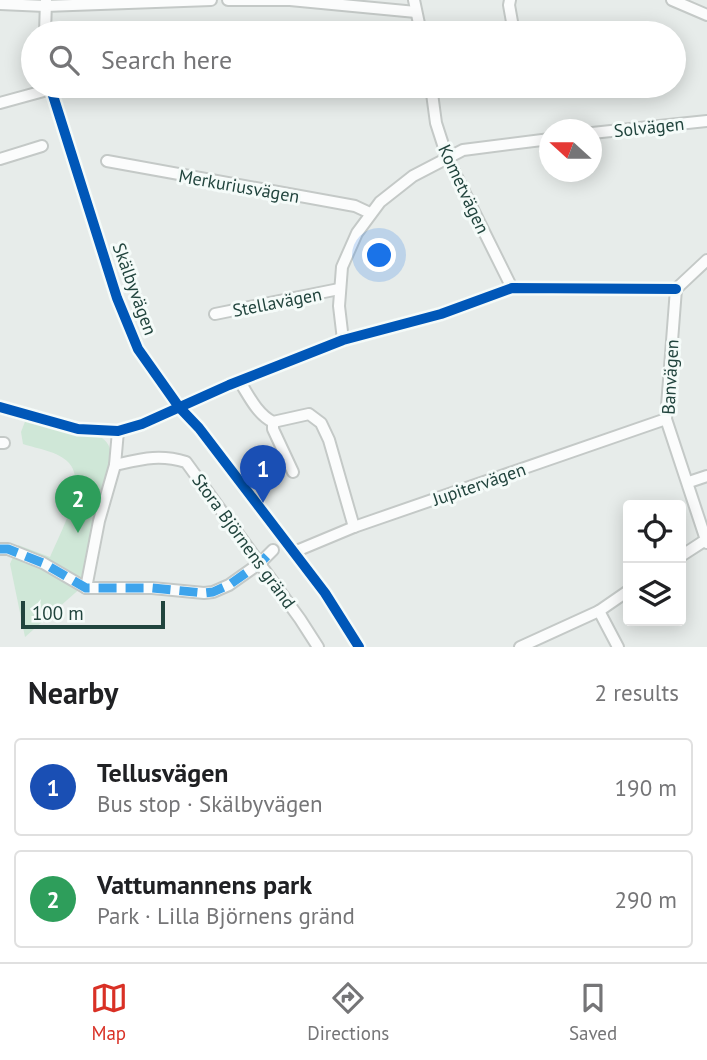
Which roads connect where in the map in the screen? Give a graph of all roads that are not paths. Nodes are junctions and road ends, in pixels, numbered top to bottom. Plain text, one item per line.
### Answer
1 (211, 0) edge
2 (229, 0) edge
3 (510, 0) edge
4 (672, 0) edge
5 (46, 3) edge
6 (0, 4) edge
7 (415, 6) edge
8 (707, 15) edge
9 (45, 21) edge
10 (512, 21) edge
11 (21, 96) edge
12 (54, 98) edge
13 (433, 98) edge
14 (0, 103) edge
15 (707, 121) edge
16 (602, 132) edge
17 (539, 140) edge
18 (42, 146) dead end
19 (447, 157) junction
20 (0, 159) edge
21 (107, 162) dead end
22 (370, 213) junction
23 (707, 260) edge
24 (512, 288) junction
25 (339, 289) junction
26 (676, 289) junction
27 (215, 314) dead end
28 (343, 340) junction
29 (240, 382) junction
30 (0, 407) edge
31 (179, 407) junction
32 (666, 419) junction
33 (273, 422) junction
34 (118, 431) junction
35 (115, 465) junction
36 (293, 472) dead end
37 (707, 476) edge
38 (689, 482) junction
39 (354, 527) junction
40 (706, 542) edge
41 (0, 549) edge
42 (273, 550) dead end
43 (294, 552) junction
44 (686, 553) edge
45 (260, 563) junction
46 (86, 588) junction
47 (623, 594) edge
48 (599, 611) junction
49 (318, 647) edge
50 (359, 647) edge
51 (520, 647) edge
52 (618, 647) edge

1 - 5 street
2 - 7 street
3 - 10 street
4 - 8 street
5 - 6 street
5 - 9 street
11 - 14 street
12 - 31 street, Skälbyvägen
13 - 19 street, Kometvägen
15 - 16 street, Solvägen
17 - 19 street
18 - 20 street
19 - 22 street
19 - 24 street, Kometvägen
21 - 22 street, Merkuriusvägen
22 - 25 street
23 - 26 street
24 - 26 street
24 - 28 street
25 - 27 street, Stellavägen
25 - 28 street
26 - 32 street, Banvägen
28 - 29 street
29 - 31 street
29 - 33 street
30 - 34 street
31 - 34 street
31 - 43 street, Skälbyvägen
32 - 38 street, Banvägen
32 - 39 street, Jupitervägen
33 - 36 street
33 - 39 street
34 - 35 street
35 - 45 street, Stora Björnens gränd
35 - 46 street
37 - 38 street
38 - 40 street, Banvägen
39 - 43 street, Jupitervägen
40 - 44 street
41 - 46 street
42 - 45 street
43 - 50 street, Skälbyvägen
45 - 46 street
45 - 49 street, Stora Björnens gränd
47 - 48 street
48 - 51 street
48 - 52 street

